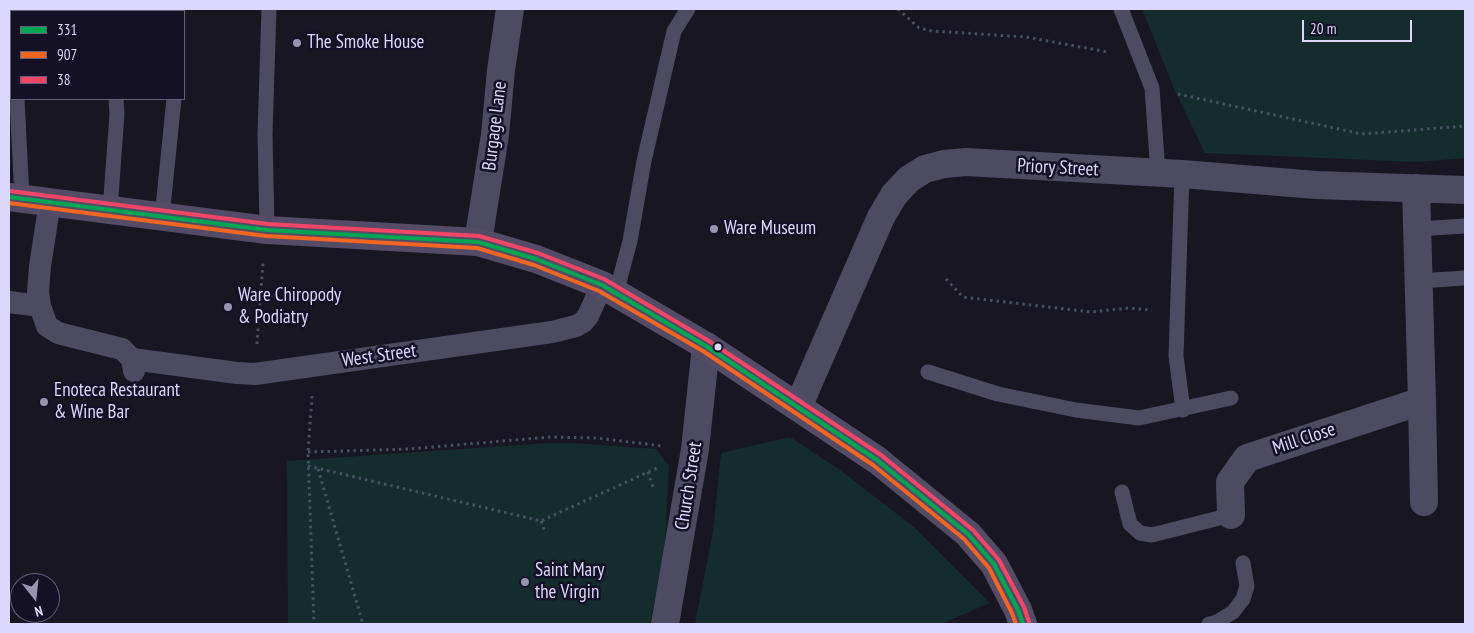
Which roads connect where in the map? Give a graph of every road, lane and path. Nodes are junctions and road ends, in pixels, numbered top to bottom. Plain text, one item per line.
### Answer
1 (269, 9) edge
2 (510, 9) edge
3 (688, 9) edge
4 (898, 9) edge
5 (1121, 9) edge
6 (1139, 58) junction
7 (1152, 88) junction
8 (17, 100) edge
9 (116, 100) edge
10 (174, 100) edge
11 (1465, 126) edge
12 (1170, 174) junction
13 (1416, 188) junction
14 (1465, 190) edge
15 (15, 198) edge
16 (50, 202) junction
17 (110, 210) junction
18 (162, 217) junction
19 (1465, 226) edge
20 (1417, 229) junction
21 (267, 230) junction
22 (478, 242) junction
23 (946, 278) dead end
24 (1465, 278) edge
25 (1419, 281) junction
26 (609, 289) junction
27 (9, 302) edge
28 (40, 306) junction
29 (1178, 312) junction
30 (706, 346) junction
31 (314, 366) junction
32 (928, 372) dead end
33 (255, 374) junction
34 (1231, 398) dead end
35 (1422, 401) junction
36 (798, 407) junction
37 (1183, 410) junction
38 (695, 449) junction
39 (308, 452) junction
40 (308, 466) junction
41 (318, 469) junction
42 (1122, 492) dead end
43 (1424, 502) dead end
44 (1232, 519) joint
45 (541, 521) junction
46 (545, 533) dead end
47 (1243, 563) dead end
48 (314, 624) edge
49 (363, 624) edge
50 (666, 624) edge
51 (1023, 624) edge
52 (1209, 624) edge

1 - 21 lane
2 - 22 street, Burgage Lane
3 - 26 lane
4 - 6 path
5 - 6 lane
6 - 7 lane
7 - 11 path
7 - 12 lane
8 - 15 lane
9 - 17 lane
10 - 18 lane
12 - 13 street, Priory Street
12 - 29 lane
12 - 36 street, Priory Street
13 - 14 street, Priory Street
13 - 20 street
15 - 16 main road
16 - 17 main road
16 - 28 street
17 - 18 main road
18 - 21 main road
19 - 20 lane
20 - 25 street
21 - 22 main road
21 - 33 path
22 - 26 main road
23 - 29 path
24 - 25 lane
25 - 35 street
26 - 30 main road
26 - 31 street, West Street
27 - 28 street
28 - 33 street, West Street
29 - 37 lane
30 - 36 main road
30 - 38 street, Church Street
31 - 33 street, West Street
31 - 39 path
32 - 37 lane
34 - 37 lane
35 - 43 street
35 - 44 street, Mill Close
36 - 51 main road
38 - 39 path
38 - 45 path
38 - 50 street, Church Street
39 - 40 path
40 - 41 path
40 - 48 path
41 - 45 path
41 - 49 path
42 - 44 lane
45 - 46 path
47 - 52 lane

